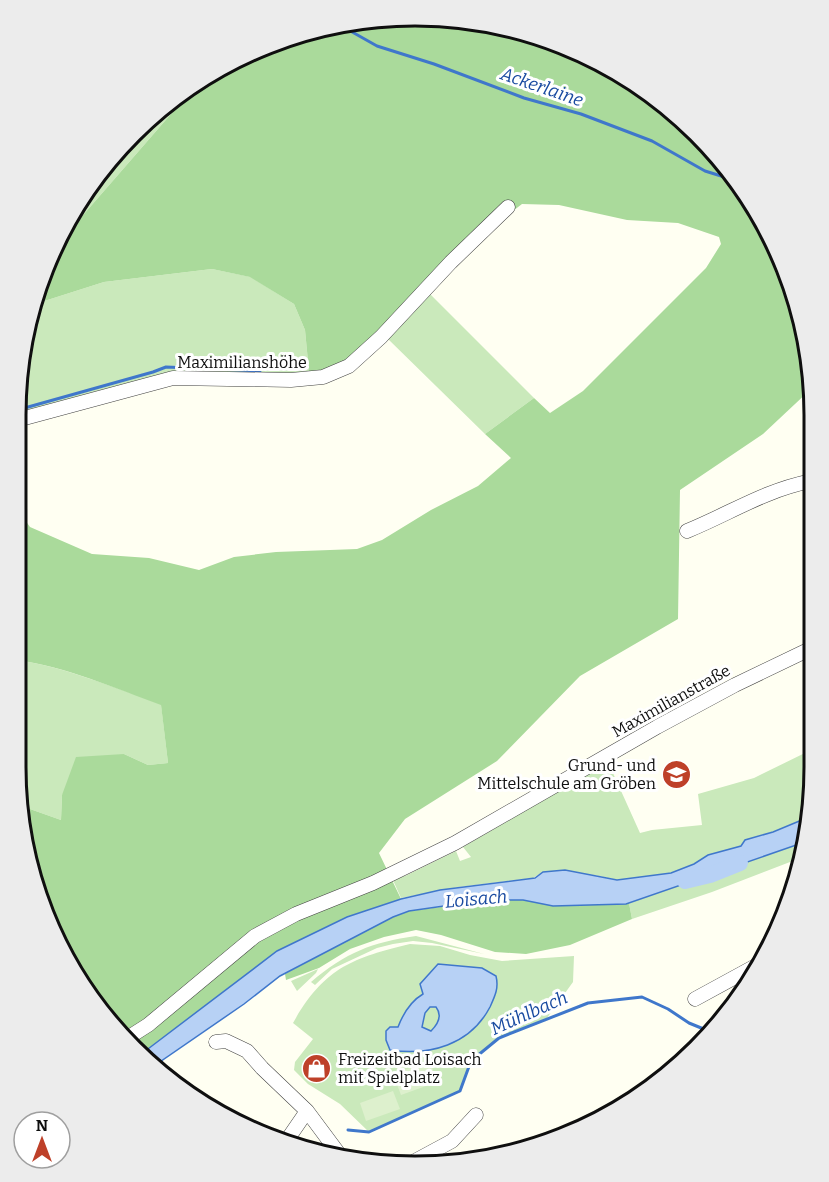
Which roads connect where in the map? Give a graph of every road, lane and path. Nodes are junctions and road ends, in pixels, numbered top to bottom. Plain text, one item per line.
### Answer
1 (508, 207) dead end
2 (26, 418) edge
3 (804, 483) edge
4 (687, 531) dead end
5 (804, 652) edge
6 (745, 972) edge
7 (695, 999) dead end
8 (132, 1035) edge
9 (216, 1041) dead end
10 (307, 1111) junction
11 (476, 1115) dead end
12 (290, 1136) edge
13 (334, 1148) edge
14 (424, 1156) edge

1 - 2 street, Maximilianshöhe
3 - 4 street
5 - 8 street, Maximilianstraße
6 - 7 street
9 - 10 street
10 - 12 street
10 - 13 street
11 - 14 street

